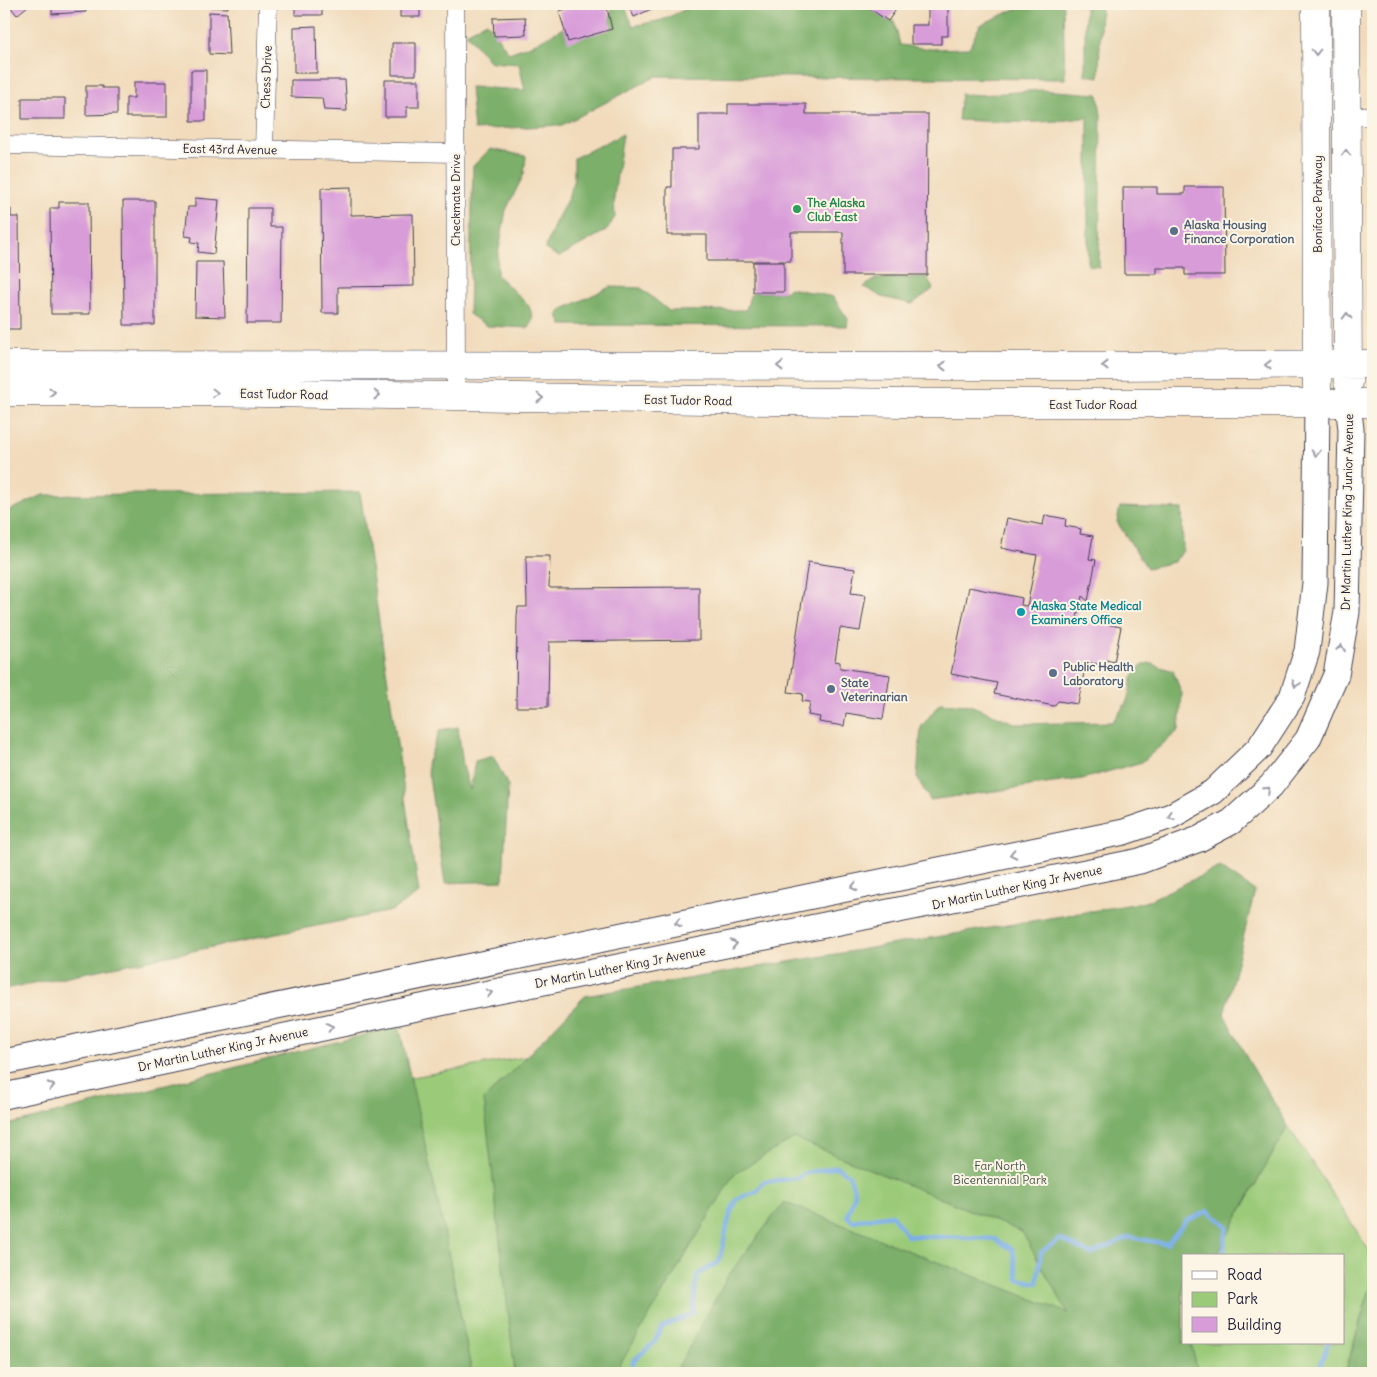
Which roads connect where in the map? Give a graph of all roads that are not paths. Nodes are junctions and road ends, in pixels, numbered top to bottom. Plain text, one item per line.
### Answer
1 (268, 4) edge
2 (456, 4) edge
3 (1316, 4) edge
4 (1346, 4) edge
5 (1346, 116) junction
6 (1373, 116) edge
7 (4, 146) edge
8 (264, 150) junction
9 (456, 153) junction
10 (1360, 364) edge
11 (4, 365) edge
12 (1317, 365) junction
13 (456, 366) junction
14 (4, 392) edge
15 (456, 396) junction
16 (1361, 403) edge
17 (1317, 405) junction
18 (1231, 822) joint
19 (4, 1062) edge
20 (4, 1096) edge

1 - 8 street, Chess Drive
2 - 9 street, Checkmate Drive
3 -> 12 main road, Boniface Parkway
4 - 5 main road
5 - 6 street
10 -> 5 main road
7 - 8 street, East 43rd Avenue
8 - 9 street, East 43rd Avenue
9 - 13 street, Checkmate Drive
10 - 12 main road
10 - 16 main road
11 - 13 main road
12 -> 13 main road
12 - 17 main road, Boniface Parkway
13 - 15 street, Checkmate Drive
14 -> 15 main road, East Tudor Road
15 -> 17 main road, East Tudor Road
16 - 17 main road, East Tudor Road
18 -> 16 street, Dr Martin Luther King Junior Avenue
17 -> 19 street
20 -> 18 street, Dr Martin Luther King Jr Avenue

